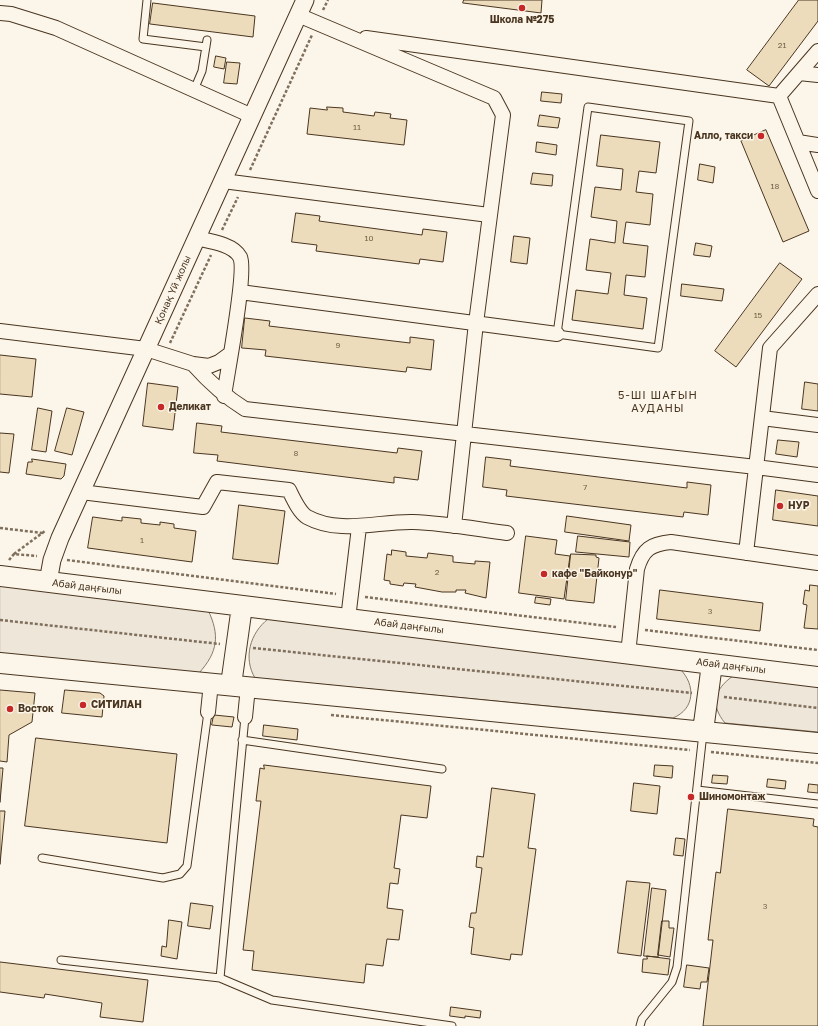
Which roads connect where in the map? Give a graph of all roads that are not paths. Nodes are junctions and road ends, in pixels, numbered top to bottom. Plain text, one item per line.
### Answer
1 (147, 0) edge
2 (301, 7) edge
3 (0, 13) edge
4 (351, 36) junction
5 (818, 51) edge
6 (799, 73) junction
7 (818, 75) edge
8 (194, 90) junction
9 (779, 96) junction
10 (252, 116) junction
11 (798, 142) junction
12 (818, 145) edge
13 (222, 181) junction
14 (818, 192) edge
15 (489, 215) junction
16 (196, 238) junction
17 (240, 292) junction
18 (818, 294) edge
19 (476, 323) junction
20 (0, 331) edge
21 (557, 334) junction
22 (146, 349) junction
23 (230, 354) junction
24 (193, 364) junction
25 (224, 396) junction
26 (762, 418) junction
27 (818, 425) edge
28 (464, 433) junction
29 (756, 467) junction
30 (818, 475) edge
31 (81, 492) junction
32 (454, 526) junction
33 (359, 527) junction
34 (507, 533) dead end
35 (746, 553) junction
36 (818, 563) edge
37 (4, 570) edge
38 (48, 582) junction
39 (242, 606) junction
40 (348, 619) junction
41 (628, 654) junction
42 (0, 663) edge
43 (712, 664) junction
44 (818, 677) edge
45 (211, 683) junction
46 (240, 686) junction
47 (208, 712) joint
48 (245, 717) joint
49 (703, 731) junction
50 (242, 740) junction
51 (818, 743) edge
52 (442, 769) dead end
53 (697, 790) junction
54 (818, 804) edge
55 (42, 858) dead end
56 (61, 960) dead end
57 (220, 978) junction
58 (452, 1026) edge
59 (640, 1026) edge

1 - 8 lane
2 - 4 street
2 - 10 street, Қонақ Үй жолы
3 - 8 street
4 - 9 street
4 - 15 street
5 - 6 street
6 - 7 street
6 - 9 street
8 - 10 street
9 - 11 street
10 - 13 street, Қонақ Үй жолы
11 - 12 street
11 - 14 street
13 - 15 street
13 - 16 street, Қонақ Үй жолы
15 - 19 street
16 - 17 street
16 - 22 street, Қонақ Үй жолы
17 - 19 street
17 - 23 street
18 - 26 street
19 - 21 street
19 - 28 street
20 - 22 street
21 - 21 lane
22 - 24 street
22 - 31 street, Қонақ Үй жолы
23 - 24 street
23 - 25 street
24 - 25 street
25 - 28 street
26 - 27 street
26 - 29 street
28 - 29 street
28 - 32 street
29 - 30 street
29 - 35 street
31 - 33 street
31 - 38 street, Қонақ Үй жолы
32 - 33 street
32 - 34 street
33 - 40 street
35 - 36 street
35 - 41 street
37 - 38 main road, Абай даңғылы
38 - 39 main road, Абай даңғылы
39 - 40 main road, Абай даңғылы
39 - 46 main road
40 - 41 main road, Абай даңғылы
41 - 43 main road, Абай даңғылы
42 - 45 main road
43 - 44 main road, Абай даңғылы
43 - 49 main road
45 - 46 main road
45 - 47 street
46 - 48 street
46 - 49 main road
47 - 55 lane
48 - 50 lane
49 - 51 main road
49 - 53 lane
50 - 52 lane
50 - 57 lane
53 - 54 lane
53 - 59 lane
56 - 57 lane
57 - 58 lane

